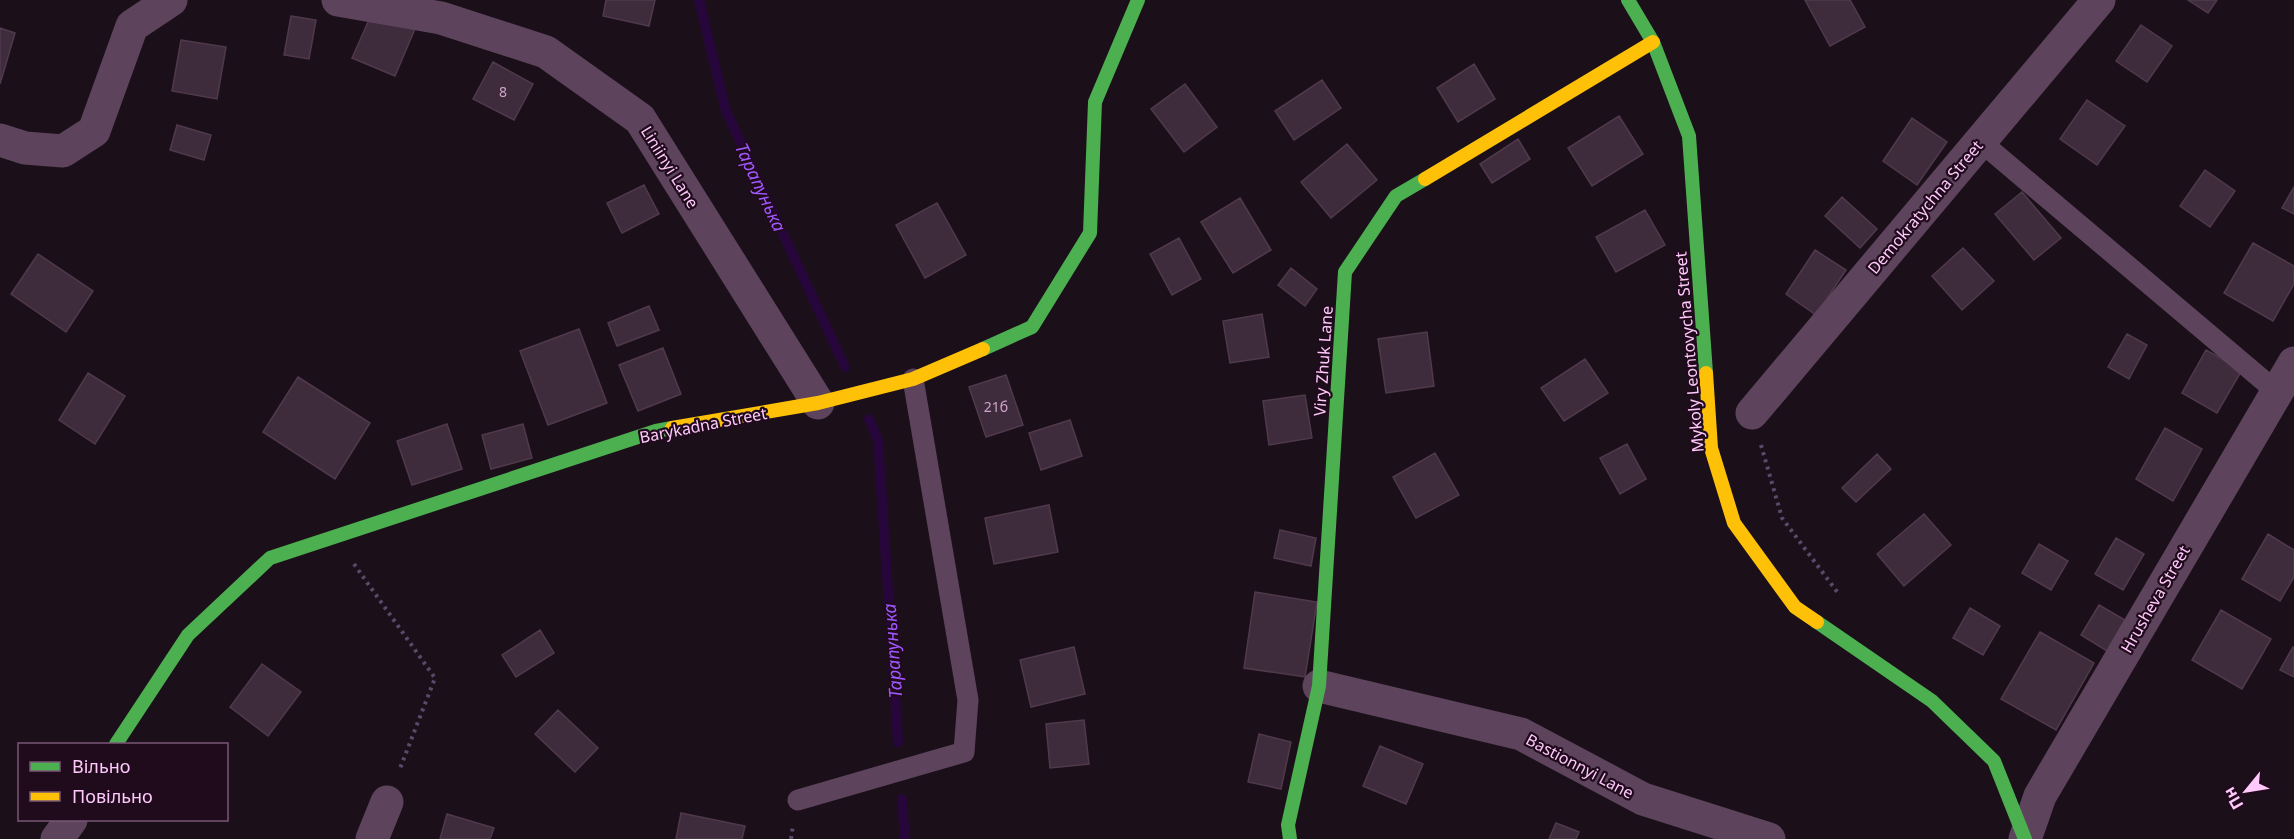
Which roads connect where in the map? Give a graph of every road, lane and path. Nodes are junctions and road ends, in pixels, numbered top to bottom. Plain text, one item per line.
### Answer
1 (171, 0) edge
2 (338, 0) edge
3 (1138, 0) edge
4 (1628, 0) edge
5 (2099, 0) edge
6 (1653, 42) junction
7 (0, 140) edge
8 (1980, 141) junction
9 (2294, 363) edge
10 (913, 379) junction
11 (2277, 392) junction
12 (818, 403) junction
13 (1752, 413) joint
14 (335, 537) junction
15 (1842, 598) dead end
16 (1319, 686) junction
17 (117, 743) edge
18 (798, 800) dead end
19 (387, 802) joint
20 (70, 821) edge
21 (57, 839) edge
22 (372, 839) edge
23 (1290, 839) edge
24 (1769, 839) edge
25 (2025, 839) edge

1 - 7 street
2 - 12 street, Liniinyi Lane
3 - 10 street, Barykadna Street
4 - 6 street, Mykoly Leontovycha Street
5 - 8 street, Demokratychna Street
6 - 16 street, Viry Zhuk Lane
6 - 25 street, Mykoly Leontovycha Street
8 - 11 lane
8 - 13 street, Demokratychna Street
9 - 11 street, Hrusheva Street
10 - 12 street, Barykadna Street
10 - 18 lane
11 - 25 street, Hrusheva Street
12 - 14 street, Barykadna Street
13 - 15 path
14 - 17 street, Barykadna Street
14 - 19 path
16 - 23 street, Viry Zhuk Lane
16 - 24 street, Bastionnyi Lane
19 - 22 street
20 - 21 street

